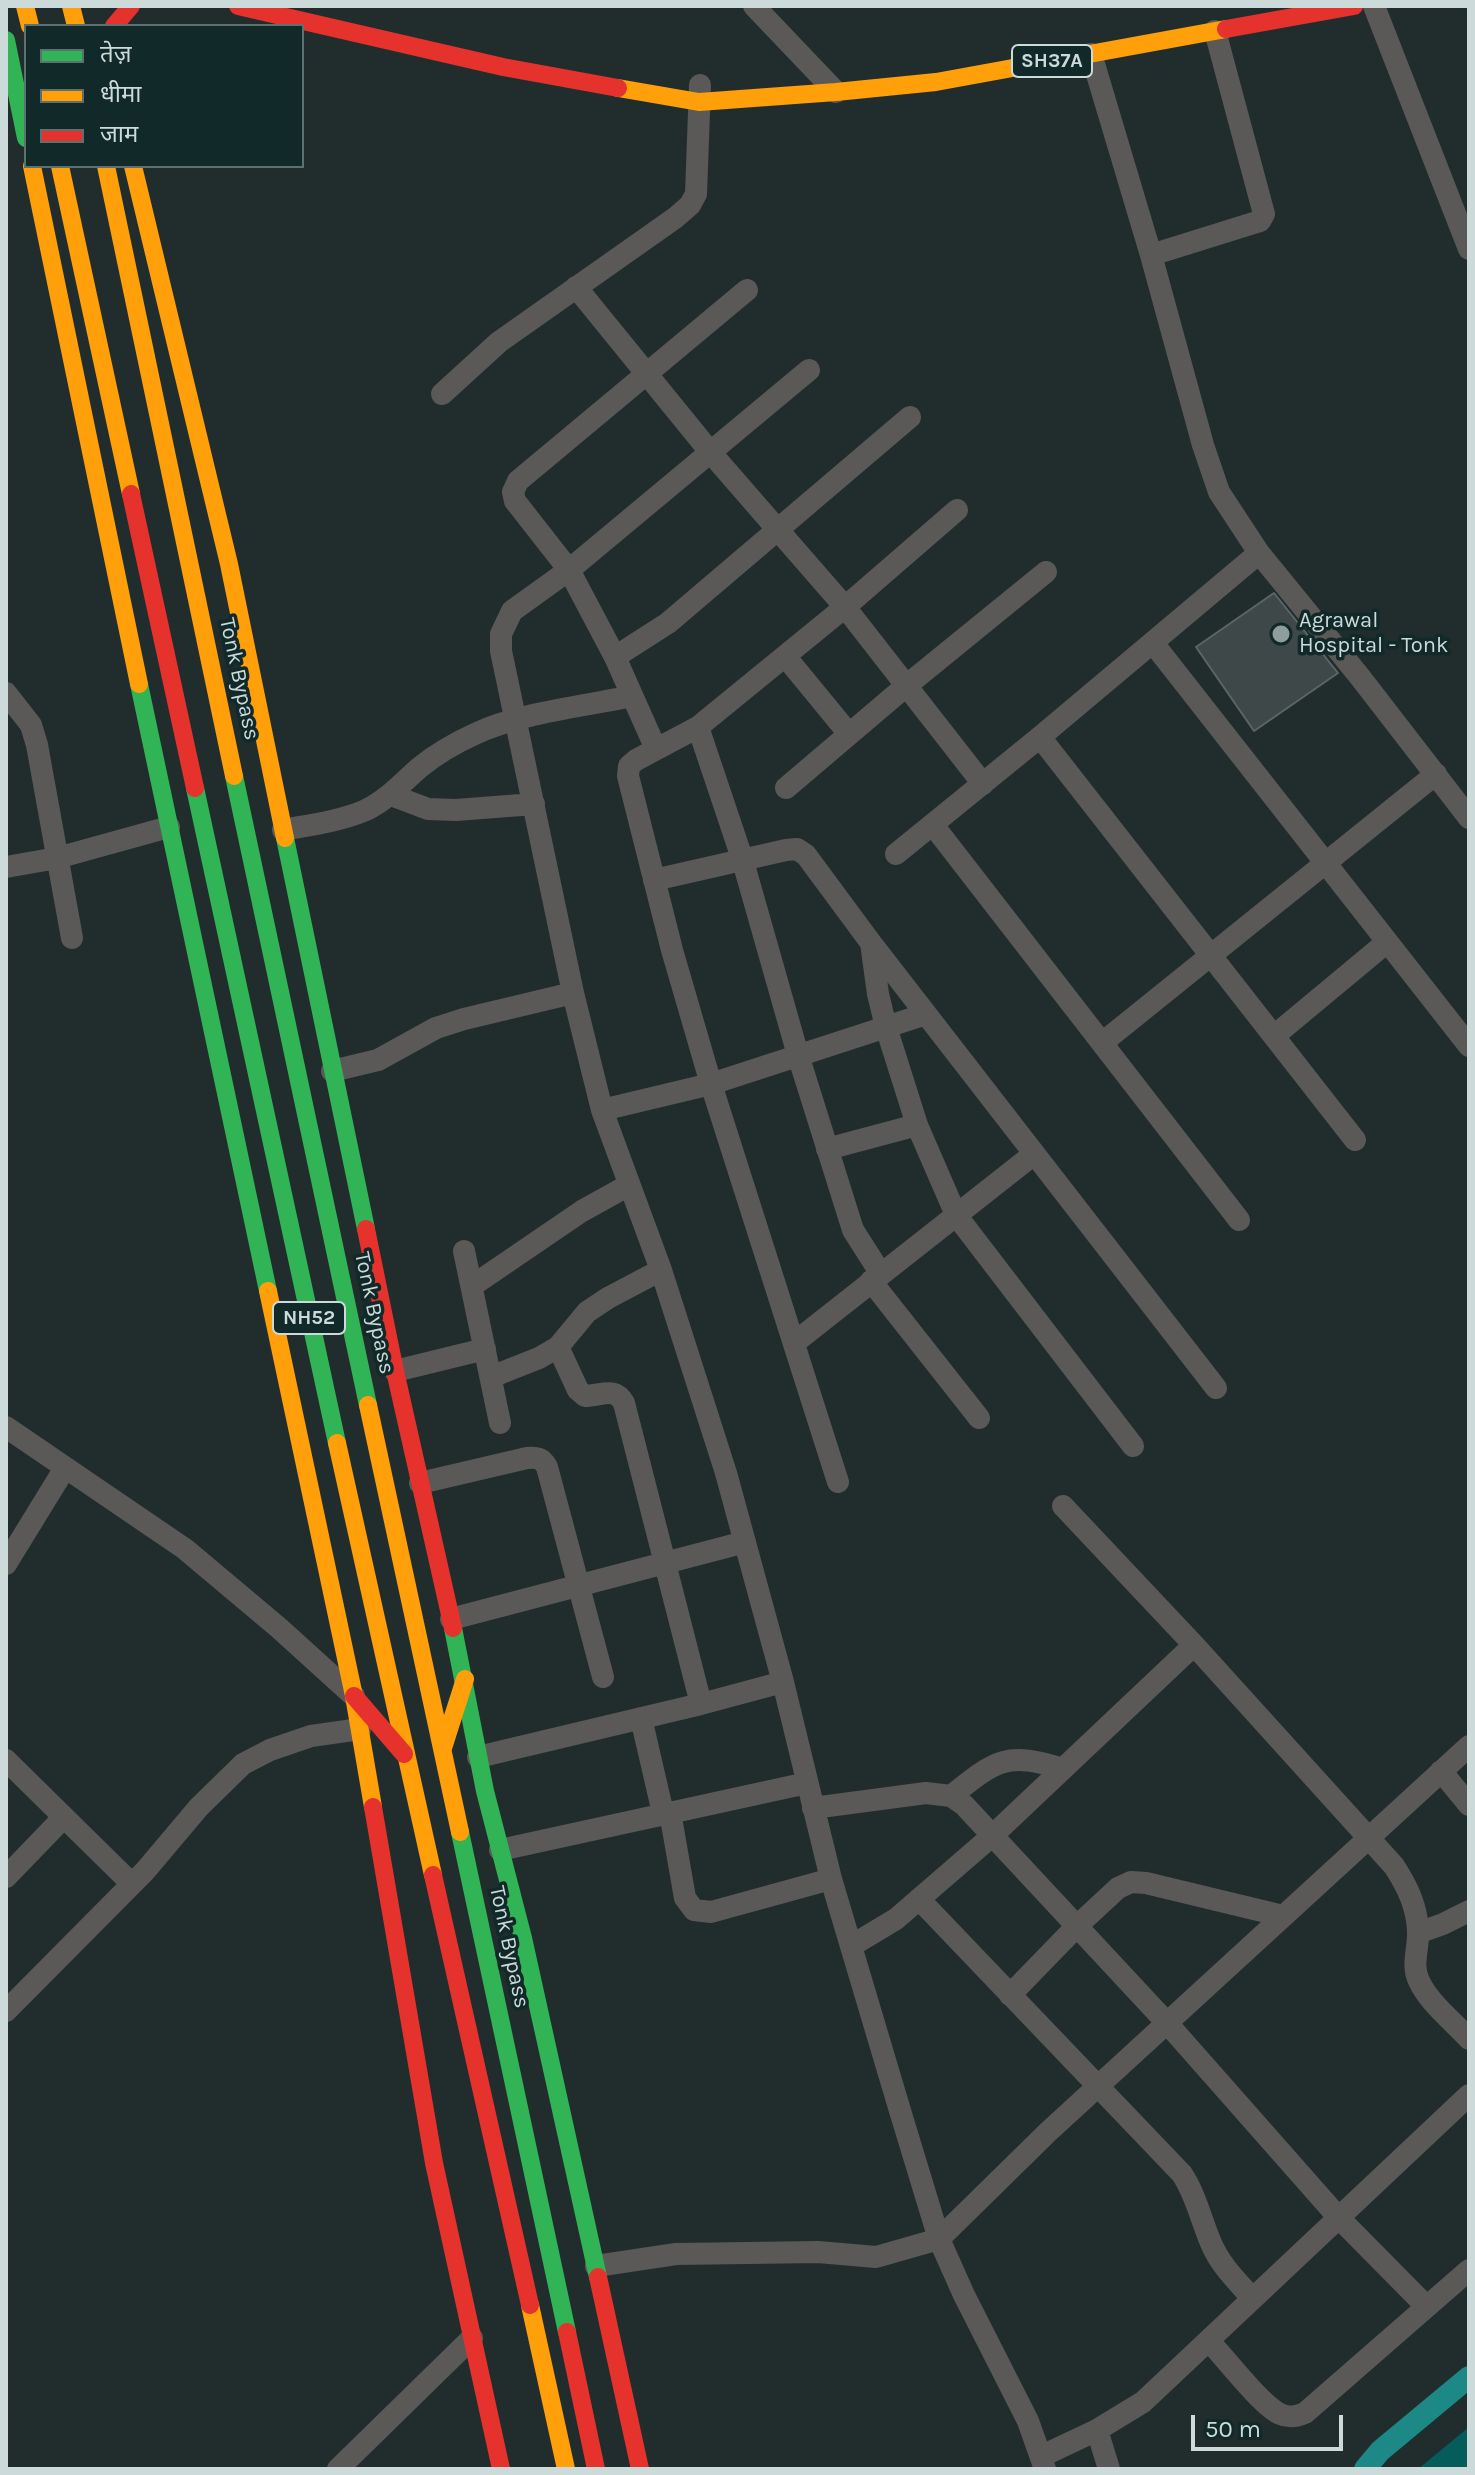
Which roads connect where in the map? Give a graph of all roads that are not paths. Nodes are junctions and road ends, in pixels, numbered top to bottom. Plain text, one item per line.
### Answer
1 (131, 6) edge
2 (238, 6) edge
3 (754, 6) edge
4 (1354, 6) edge
5 (1374, 6) edge
6 (116, 24) edge
7 (1215, 31) junction
8 (6, 40) edge
9 (1091, 54) junction
10 (695, 89) junction
11 (836, 92) junction
12 (24, 128) edge
13 (32, 168) edge
14 (60, 168) edge
15 (106, 168) edge
16 (133, 168) edge
17 (1469, 249) edge
18 (1151, 255) junction
19 (576, 287) junction
20 (747, 290) dead end
21 (809, 370) dead end
22 (647, 375) junction
23 (442, 394) dead end
24 (910, 417) dead end
25 (711, 453) junction
26 (957, 510) dead end
27 (778, 531) junction
28 (1259, 553) junction
29 (569, 570) junction
30 (1046, 572) dead end
31 (845, 607) junction
32 (1153, 643) junction
33 (785, 656) junction
34 (615, 657) junction
35 (906, 686) junction
36 (6, 693) edge
37 (632, 696) junction
38 (516, 720) junction
39 (698, 727) junction
40 (849, 734) junction
41 (1040, 737) junction
42 (656, 749) junction
43 (1436, 774) junction
44 (983, 784) junction
45 (786, 788) dead end
46 (391, 795) junction
47 (534, 804) junction
48 (1469, 818) edge
49 (933, 825) junction
50 (169, 827) junction
51 (283, 830) junction
52 (896, 854) dead end
53 (57, 858) junction
54 (742, 858) junction
55 (1325, 862) junction
56 (6, 867) edge
57 (654, 880) junction
58 (72, 938) dead end
59 (1387, 942) junction
60 (871, 943) junction
61 (1210, 955) junction
62 (573, 993) junction
63 (926, 1014) junction
64 (886, 1027) junction
65 (1274, 1036) junction
66 (1102, 1043) junction
67 (1469, 1046) edge
68 (798, 1055) junction
69 (332, 1071) junction
70 (711, 1084) junction
71 (602, 1110) junction
72 (917, 1125) junction
73 (1355, 1140) dead end
74 (827, 1149) junction
75 (1034, 1154) junction
76 (629, 1185) junction
77 (956, 1215) junction
78 (1239, 1220) dead end
79 (464, 1251) dead end
80 (661, 1270) junction
81 (876, 1278) junction
82 (472, 1286) junction
83 (794, 1343) junction
84 (558, 1347) junction
85 (485, 1349) junction
86 (395, 1371) junction
87 (491, 1377) junction
88 (1216, 1388) dead end
89 (979, 1418) dead end
90 (500, 1423) dead end
91 (6, 1427) edge
92 (1133, 1446) dead end
93 (65, 1468) junction
94 (838, 1482) dead end
95 (420, 1483) junction
96 (1063, 1506) dead end
97 (745, 1542) junction
98 (664, 1563) junction
99 (6, 1564) edge
100 (579, 1586) junction
101 (451, 1619) junction
102 (1194, 1645) junction
103 (603, 1677) dead end
104 (465, 1679) junction
105 (783, 1682) junction
106 (354, 1696) junction
107 (701, 1704) junction
108 (641, 1718) junction
109 (360, 1729) junction
110 (1469, 1746) edge
111 (442, 1749) junction
112 (407, 1757) junction
113 (478, 1757) junction
114 (6, 1760) edge
115 (1063, 1769) junction
116 (1441, 1771) junction
117 (807, 1783) junction
118 (951, 1796) junction
119 (1469, 1805) edge
120 (813, 1808) junction
121 (667, 1813) junction
122 (63, 1818) junction
123 (992, 1836) junction
124 (1368, 1838) junction
125 (500, 1850) junction
126 (6, 1877) edge
127 (831, 1879) junction
128 (132, 1884) junction
129 (919, 1899) junction
130 (1469, 1911) edge
131 (1283, 1916) junction
132 (1077, 1926) junction
133 (1418, 1933) junction
134 (851, 1946) junction
135 (1010, 1995) junction
136 (6, 2011) edge
137 (1167, 2023) junction
138 (1469, 2039) edge
139 (1097, 2087) junction
140 (1469, 2095) edge
141 (1339, 2218) junction
142 (939, 2239) junction
143 (596, 2266) junction
144 (1469, 2270) edge
145 (1252, 2298) junction
146 (1426, 2306) junction
147 (472, 2338) junction
148 (1209, 2341) junction
149 (1097, 2430) junction
150 (1044, 2463) edge
151 (338, 2469) edge
152 (501, 2469) edge
153 (566, 2469) edge
154 (596, 2469) edge
155 (640, 2469) edge
156 (1109, 2469) edge

1 - 6 main road
2 - 10 main road, SH37A
3 - 11 street
4 - 7 main road, SH37A
5 - 17 street
7 - 9 main road, SH37A
7 - 18 street
8 - 12 main road
9 - 11 main road, SH37A
9 - 18 street
10 - 11 main road, SH37A
10 - 19 street
13 - 50 main road
14 - 112 main road, NH52
15 - 111 main road, Tonk Bypass / NH52
16 - 51 main road
18 - 28 street
19 - 22 street
19 - 23 street
20 - 22 street
21 - 25 street
22 - 25 street
22 - 29 street
24 - 27 street
25 - 27 street
25 - 29 street
26 - 31 street
27 - 31 street
27 - 34 street
28 - 32 street
28 - 43 street
29 - 34 street
29 - 38 street
30 - 35 street
31 - 33 street
31 - 35 street
32 - 41 street
32 - 55 street
33 - 39 street
33 - 40 street
34 - 37 street
35 - 40 street
35 - 44 street
36 - 53 street
37 - 38 street
37 - 42 street
38 - 46 street
38 - 47 street
39 - 42 street
39 - 54 street
40 - 45 street
41 - 44 street
41 - 61 street
42 - 57 street
43 - 48 street
43 - 55 street
44 - 49 street
46 - 47 street
46 - 51 street
47 - 62 street
49 - 52 street
49 - 66 street
50 - 53 street
50 - 106 main road
51 - 69 main road
53 - 56 street
53 - 58 street
54 - 57 street
54 - 60 street
54 - 68 street
55 - 59 street
55 - 61 street
57 - 70 street
59 - 65 street
59 - 67 street
60 - 63 street
60 - 64 street
61 - 65 street
61 - 66 street
62 - 69 street
62 - 71 street
63 - 64 street
63 - 75 street
64 - 68 street
64 - 72 street
65 - 73 street
66 - 78 street
68 - 70 street
68 - 74 street
69 - 86 main road
70 - 71 street
70 - 83 street
71 - 76 street
72 - 74 street
72 - 77 street
74 - 81 street
75 - 77 street
75 - 88 street
76 - 80 street
76 - 82 street
77 - 81 street
77 - 92 street
79 - 82 street
80 - 84 street
80 - 97 street
81 - 83 street
81 - 89 street
82 - 85 street
83 - 94 street
84 - 87 street
84 - 98 street
85 - 86 street
85 - 87 street
86 - 95 main road
87 - 90 street
91 - 93 street
93 - 99 street
93 - 106 street
95 - 100 street
95 - 101 main road
96 - 102 street
97 - 98 street
97 - 105 street
98 - 100 street
98 - 107 street
100 - 101 street
100 - 103 street
101 - 104 main road
102 - 115 street
102 - 124 street
104 - 111 main road
104 - 113 main road
105 - 107 street
105 - 117 street
106 - 109 main road
106 - 112 main road
107 - 108 street
108 - 113 street
108 - 121 street
109 - 128 street
109 - 147 main road
110 - 116 street
111 - 154 main road, Tonk Bypass / NH52
112 - 153 main road, NH52
113 - 125 main road
114 - 122 street
115 - 118 street
115 - 123 street
116 - 119 street
116 - 124 street
117 - 120 street
117 - 121 street
118 - 120 street
118 - 123 street
120 - 127 street
121 - 125 street
121 - 127 street
122 - 126 street
122 - 128 street
123 - 129 street
123 - 132 street
124 - 131 street
124 - 133 street
125 - 143 main road
127 - 134 street
128 - 136 street
129 - 134 street
129 - 135 street
130 - 133 street
131 - 132 street
131 - 137 street
132 - 135 street
132 - 137 street
133 - 138 street
134 - 142 street
135 - 139 street
137 - 139 street
137 - 141 street
139 - 142 street
139 - 145 street
140 - 141 street
141 - 145 street
141 - 146 street
142 - 143 street
142 - 150 street
143 - 155 main road
144 - 146 street
145 - 148 street
146 - 148 street
147 - 151 street
147 - 152 main road
148 - 149 street
149 - 150 street
149 - 156 street

